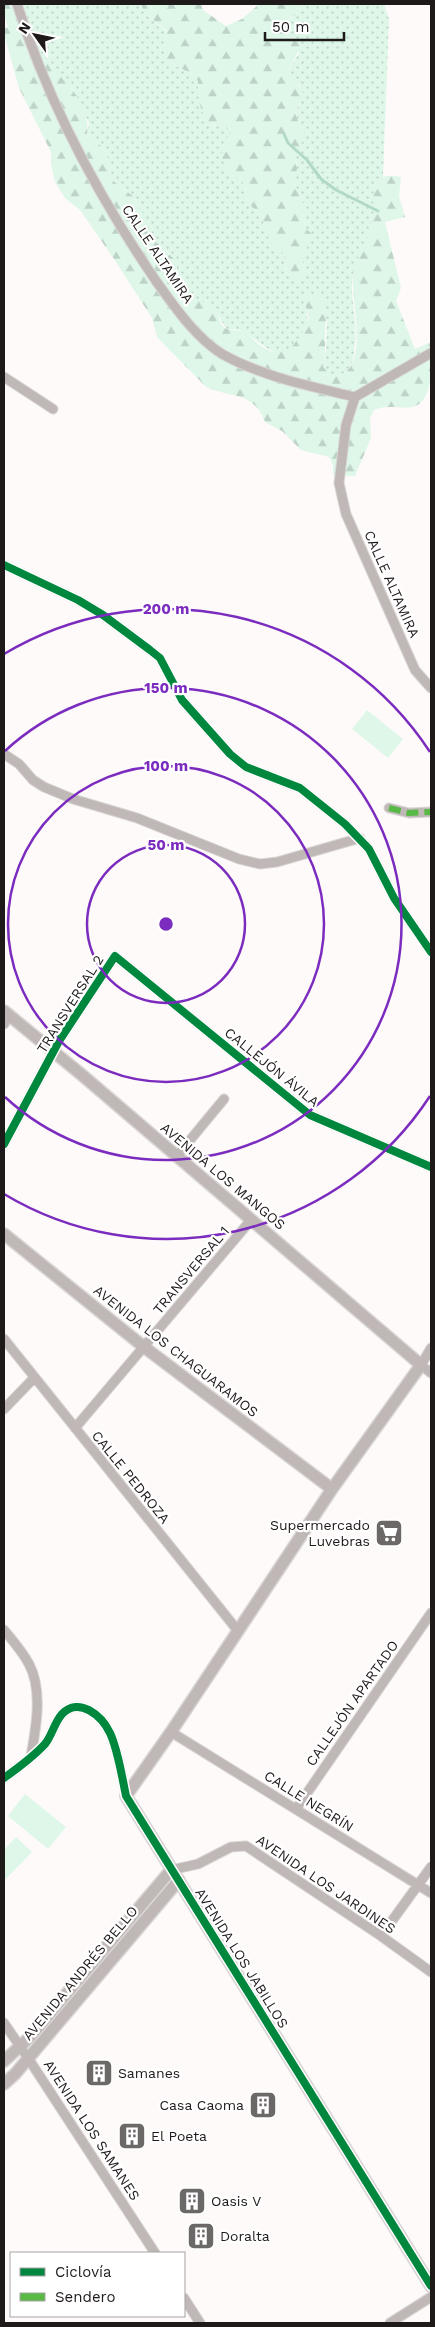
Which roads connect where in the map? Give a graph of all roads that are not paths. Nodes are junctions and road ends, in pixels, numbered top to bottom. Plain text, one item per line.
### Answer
1 (17, 4) edge
2 (431, 353) edge
3 (4, 377) edge
4 (355, 397) junction
5 (53, 409) dead end
6 (4, 565) edge
7 (431, 688) edge
8 (4, 754) edge
9 (389, 808) dead end
10 (431, 812) edge
11 (360, 838) junction
12 (431, 952) edge
13 (115, 956) joint
14 (6, 1017) edge
15 (53, 1052) junction
16 (224, 1099) dead end
17 (4, 1144) edge
18 (176, 1157) junction
19 (431, 1166) edge
20 (250, 1220) junction
21 (4, 1234) edge
22 (4, 1339) edge
23 (144, 1347) junction
24 (431, 1348) edge
25 (421, 1365) junction
26 (431, 1373) edge
27 (34, 1378) junction
28 (4, 1409) edge
29 (75, 1428) junction
30 (332, 1489) junction
31 (431, 1613) edge
32 (4, 1630) edge
33 (238, 1631) junction
34 (172, 1732) junction
35 (31, 1756) junction
36 (4, 1778) edge
37 (126, 1796) junction
38 (296, 1809) junction
39 (431, 1867) edge
40 (171, 1870) junction
41 (179, 1880) junction
42 (419, 1884) junction
43 (431, 1893) edge
44 (381, 1936) junction
45 (431, 1972) edge
46 (4, 2023) edge
47 (20, 2046) junction
48 (28, 2058) junction
49 (4, 2061) edge
50 (4, 2084) edge
51 (154, 2252) edge
52 (431, 2286) edge
53 (431, 2297) edge
54 (185, 2300) edge
55 (200, 2323) edge
56 (390, 2323) edge

1 - 4 street, CALLE ALTAMIRA
2 - 4 street
3 - 5 street
4 - 7 street, CALLE ALTAMIRA
6 - 11 street
8 - 11 street
9 - 10 street
11 - 12 street
13 - 15 street, TRANSVERSAL 2
13 - 19 street, CALLEJÓN ÁVILA
14 - 15 street, AVENIDA LOS MANGOS
15 - 17 street, TRANSVERSAL 2
15 - 18 street, AVENIDA LOS MANGOS
16 - 18 street
18 - 20 street, AVENIDA LOS MANGOS
20 - 23 street, TRANSVERSAL 1
20 - 25 street, AVENIDA LOS MANGOS
21 - 23 street, AVENIDA LOS CHAGUARAMOS
22 - 27 street, CALLE PEDROZA
23 - 29 street, TRANSVERSAL 1
23 - 30 street, AVENIDA LOS CHAGUARAMOS
24 - 25 street
25 - 26 street
25 - 30 street
27 - 28 street
27 - 29 street, CALLE PEDROZA
29 - 33 street, CALLE PEDROZA
30 - 33 street
31 - 38 street, CALLEJÓN APARTADO
32 - 35 street
33 - 34 street
34 - 37 street
34 - 38 street, CALLE NEGRÍN
35 - 36 street
35 - 37 street, AVENIDA LOS JABILLOS
37 - 40 street, AVENIDA LOS JABILLOS
38 - 42 street, CALLE NEGRÍN
39 - 42 street
40 - 41 street, AVENIDA LOS JABILLOS
40 - 44 street, AVENIDA LOS JARDINES
40 - 47 street, AVENIDA ANDRÉS BELLO
41 - 48 street, AVENIDA ANDRÉS BELLO
41 - 52 street, AVENIDA LOS JABILLOS
42 - 43 street, CALLE NEGRÍN
42 - 44 street
44 - 45 street, AVENIDA LOS JARDINES
46 - 47 street, AVENIDA LOS SAMANES
47 - 48 street, AVENIDA LOS SAMANES
47 - 49 street, AVENIDA ANDRÉS BELLO
48 - 50 street, AVENIDA ANDRÉS BELLO
48 - 51 street, AVENIDA LOS SAMANES
53 - 56 street
54 - 55 street

